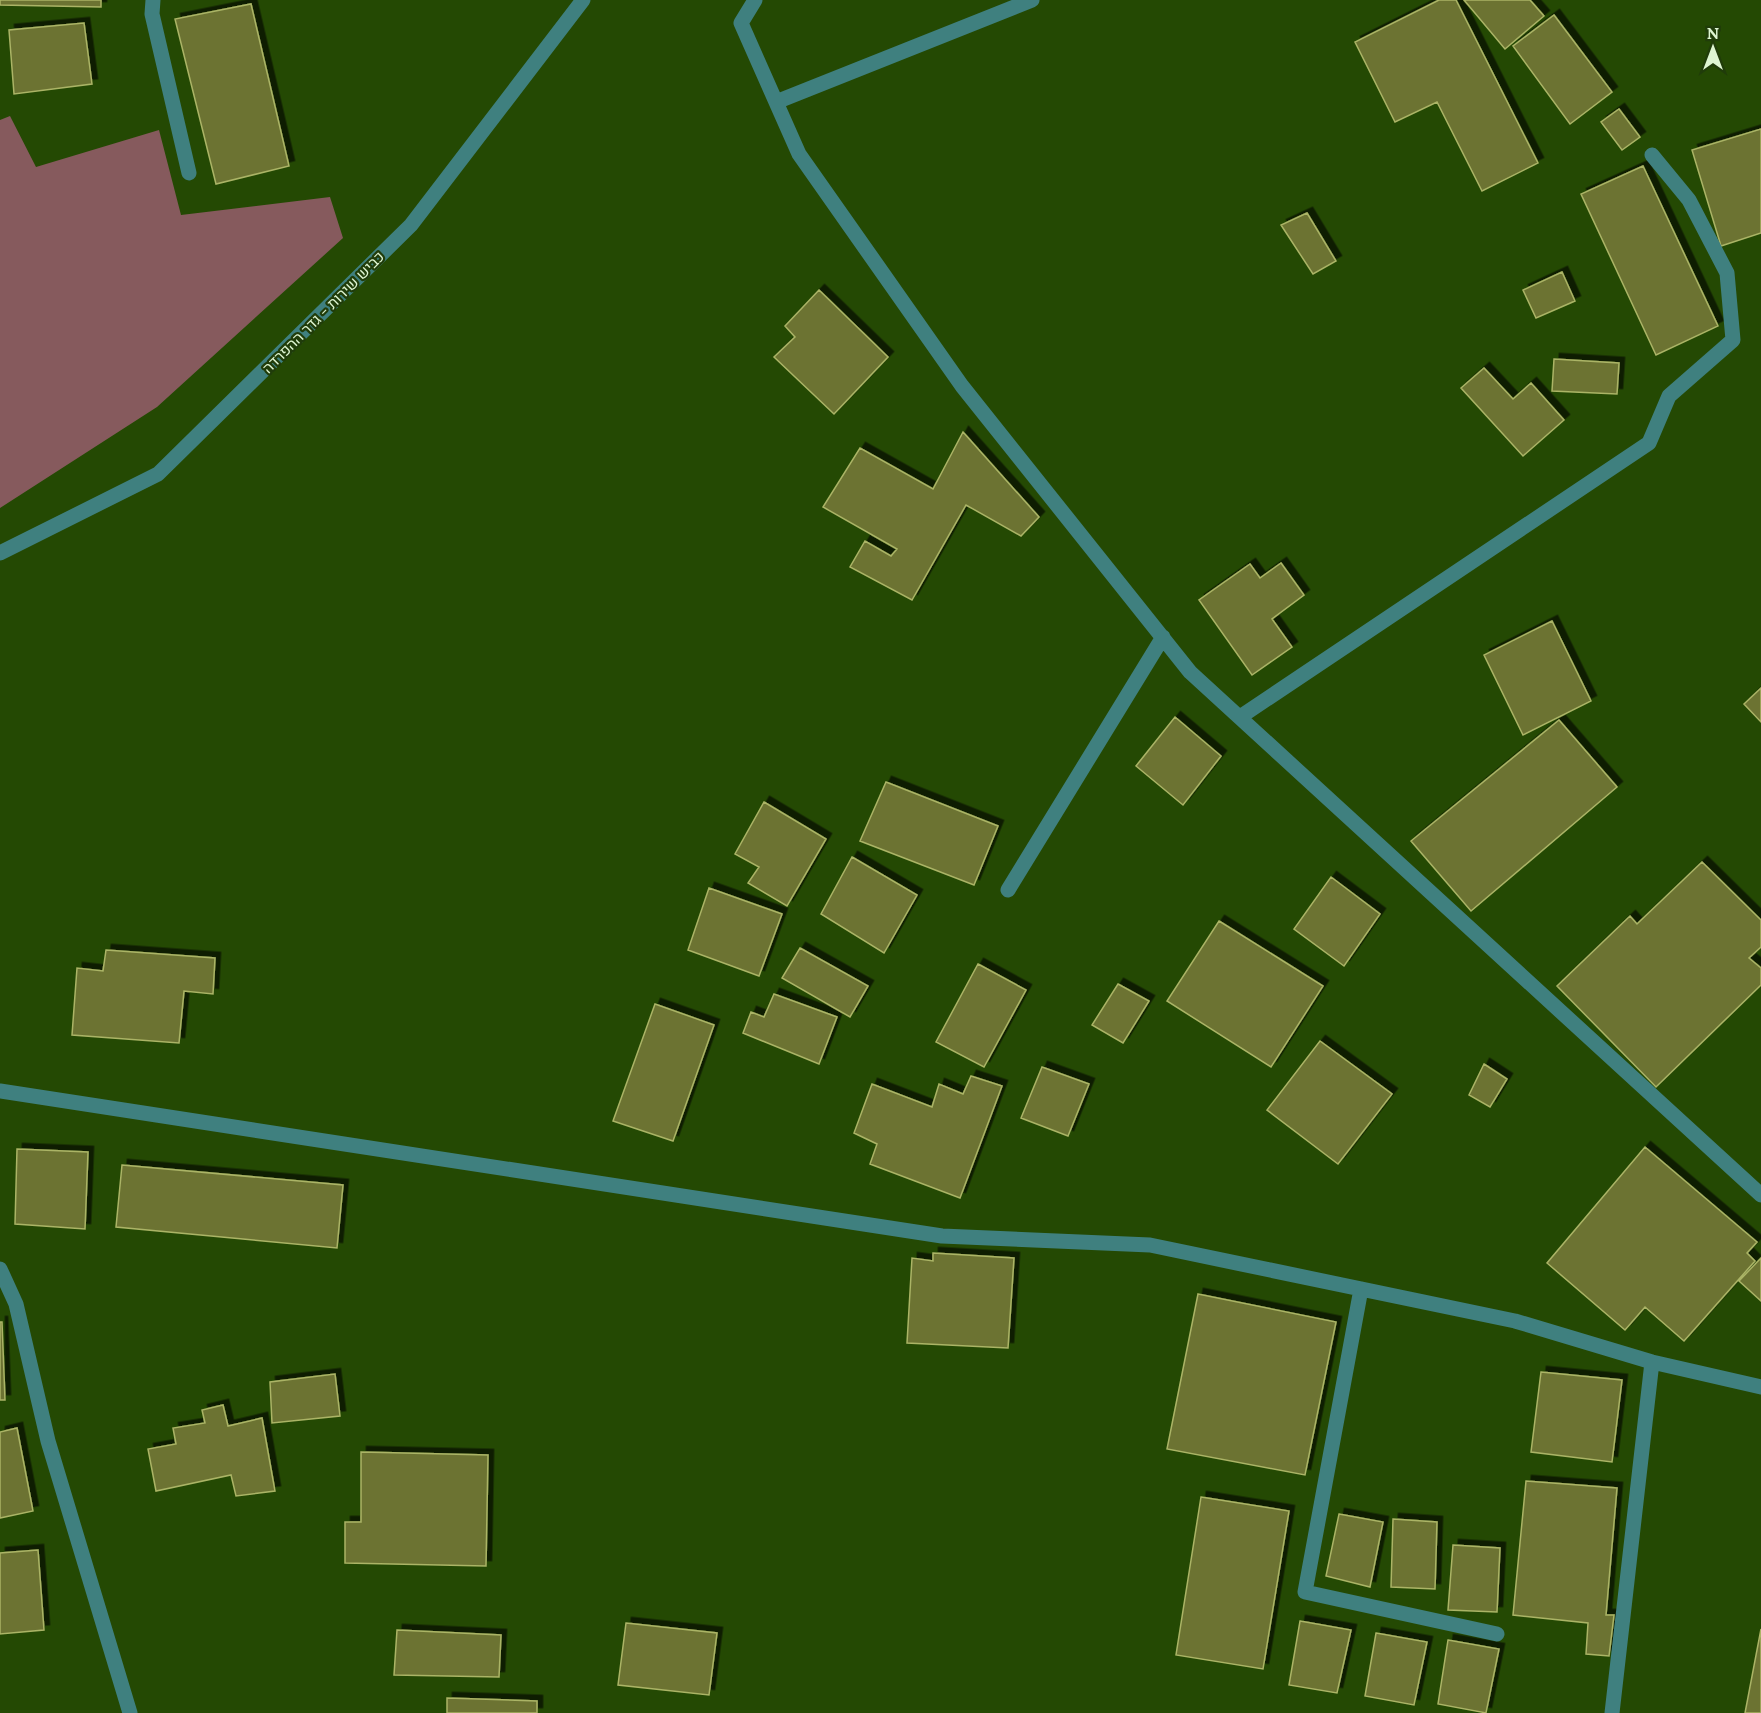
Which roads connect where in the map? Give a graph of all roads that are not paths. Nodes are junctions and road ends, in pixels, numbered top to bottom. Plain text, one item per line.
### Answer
1 (153, 0) edge
2 (583, 0) edge
3 (755, 0) edge
4 (1032, 0) edge
5 (776, 102) junction
6 (1652, 155) dead end
7 (189, 173) dead end
8 (0, 553) edge
9 (1163, 637) junction
10 (1240, 717) junction
11 (1008, 890) dead end
12 (0, 1091) edge
13 (1761, 1195) edge
14 (0, 1269) edge
15 (1361, 1289) junction
16 (1652, 1362) junction
17 (1761, 1387) edge
18 (1497, 1634) dead end
19 (130, 1713) edge
20 (1611, 1713) edge

1 - 7 street
2 - 8 street, כביש שירות - גדר ההפרדה
3 - 5 street
4 - 5 street
5 - 9 street
6 - 10 street
9 - 10 street
9 - 11 street
10 - 13 street
12 - 15 street
14 - 19 street
15 - 16 street
15 - 18 street
16 - 17 street
16 - 20 street

